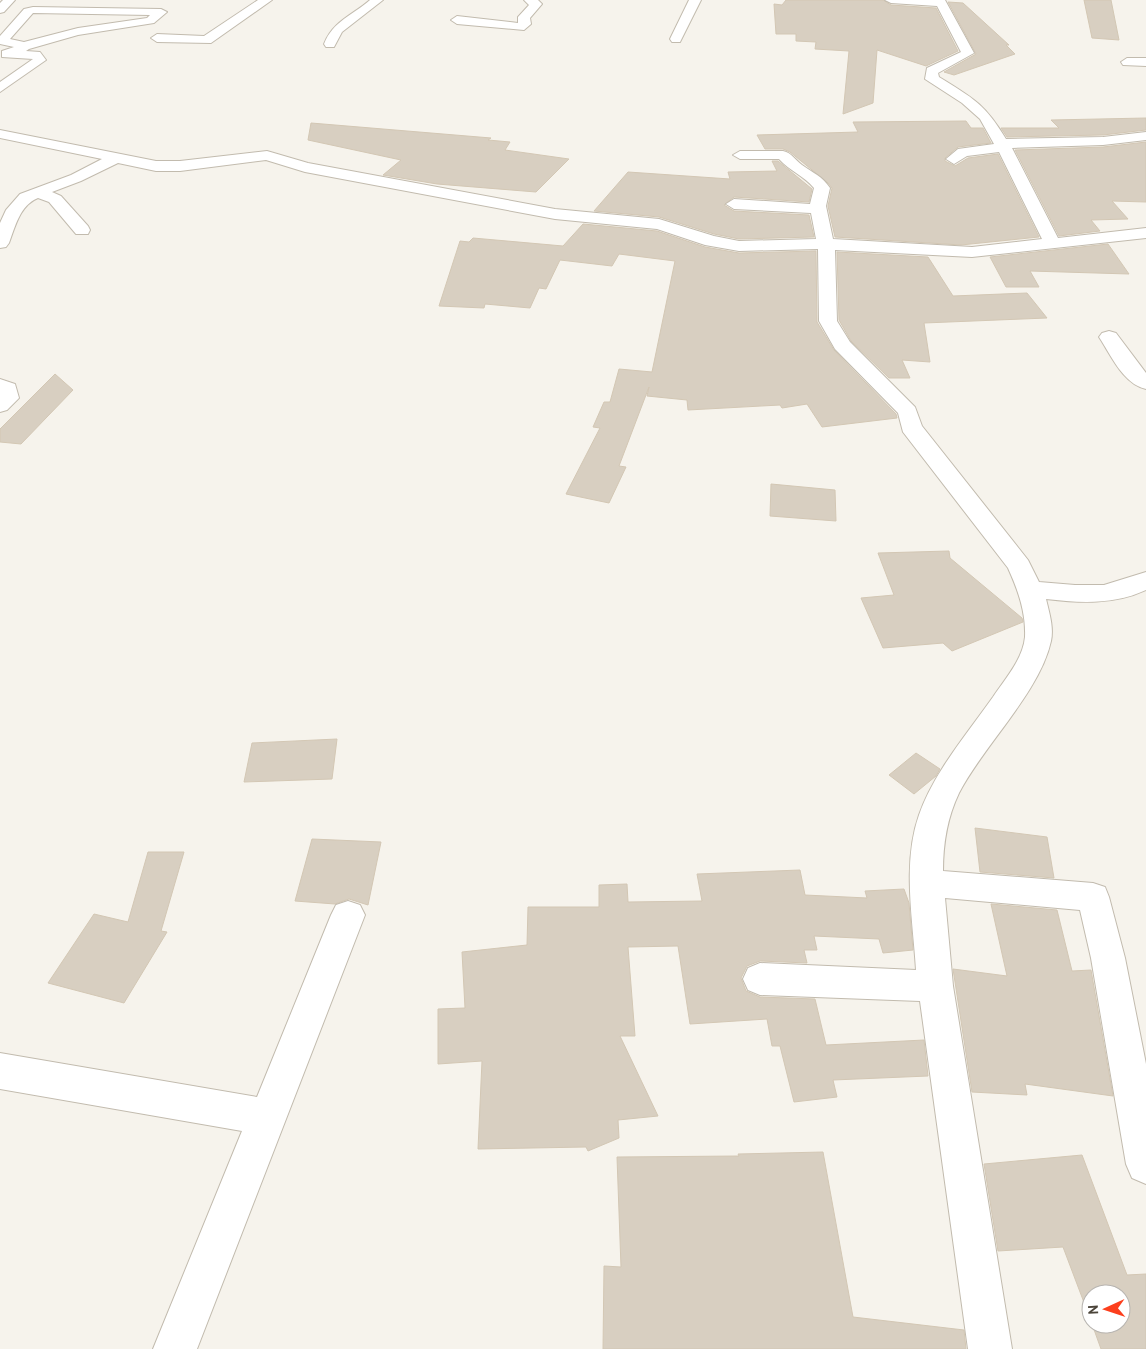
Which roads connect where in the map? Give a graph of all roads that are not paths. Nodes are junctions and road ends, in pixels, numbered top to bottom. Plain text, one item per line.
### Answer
1 (9, 0) edge
2 (266, 0) edge
3 (377, 0) edge
4 (530, 0) edge
5 (695, 0) edge
6 (891, 0) edge
7 (940, 2) edge
8 (0, 10) edge
9 (458, 20) dead end
10 (112, 26) junction
11 (15, 27) junction
12 (157, 38) dead end
13 (676, 39) dead end
14 (330, 44) dead end
15 (24, 46) junction
16 (6, 54) edge
17 (1127, 62) dead end
18 (1146, 62) edge
19 (2, 85) edge
20 (0, 134) edge
21 (1146, 136) edge
22 (1003, 146) junction
23 (740, 155) dead end
24 (116, 158) junction
25 (954, 158) dead end
26 (37, 192) junction
27 (565, 199) dead end
28 (734, 204) dead end
29 (819, 209) junction
30 (555, 214) junction
31 (82, 230) dead end
32 (1146, 233) edge
33 (0, 243) edge
34 (1052, 243) junction
35 (826, 244) junction
36 (1109, 337) dead end
37 (1146, 383) edge
38 (0, 385) edge
39 (0, 406) edge
40 (1146, 580) edge
41 (1030, 589) junction
42 (927, 883) junction
43 (348, 916) dead end
44 (760, 978) dead end
45 (936, 986) junction
46 (0, 1071) edge
47 (267, 1117) junction
48 (1146, 1164) edge
49 (175, 1349) edge
50 (990, 1349) edge

1 - 8 street
2 - 12 street
3 - 14 street
4 - 9 street
5 - 13 street
6 - 7 street
7 - 22 street
10 - 11 street
10 - 11 street
10 - 15 street
11 - 15 street
15 - 16 street
16 - 19 street
17 - 18 street
20 - 24 street
21 - 22 street
22 - 25 street
22 - 34 street
23 - 29 street
24 - 26 street
24 - 30 street
26 - 31 street
26 - 33 street
27 - 30 street
28 - 29 street
29 - 35 street
30 - 35 street
32 - 34 street
34 - 35 street
35 - 41 street
36 - 37 street
38 - 39 street
40 - 41 street
41 - 42 street
42 - 45 street
42 - 48 street
43 - 47 street
44 - 45 street
45 - 50 street
46 - 47 street
47 - 49 street

